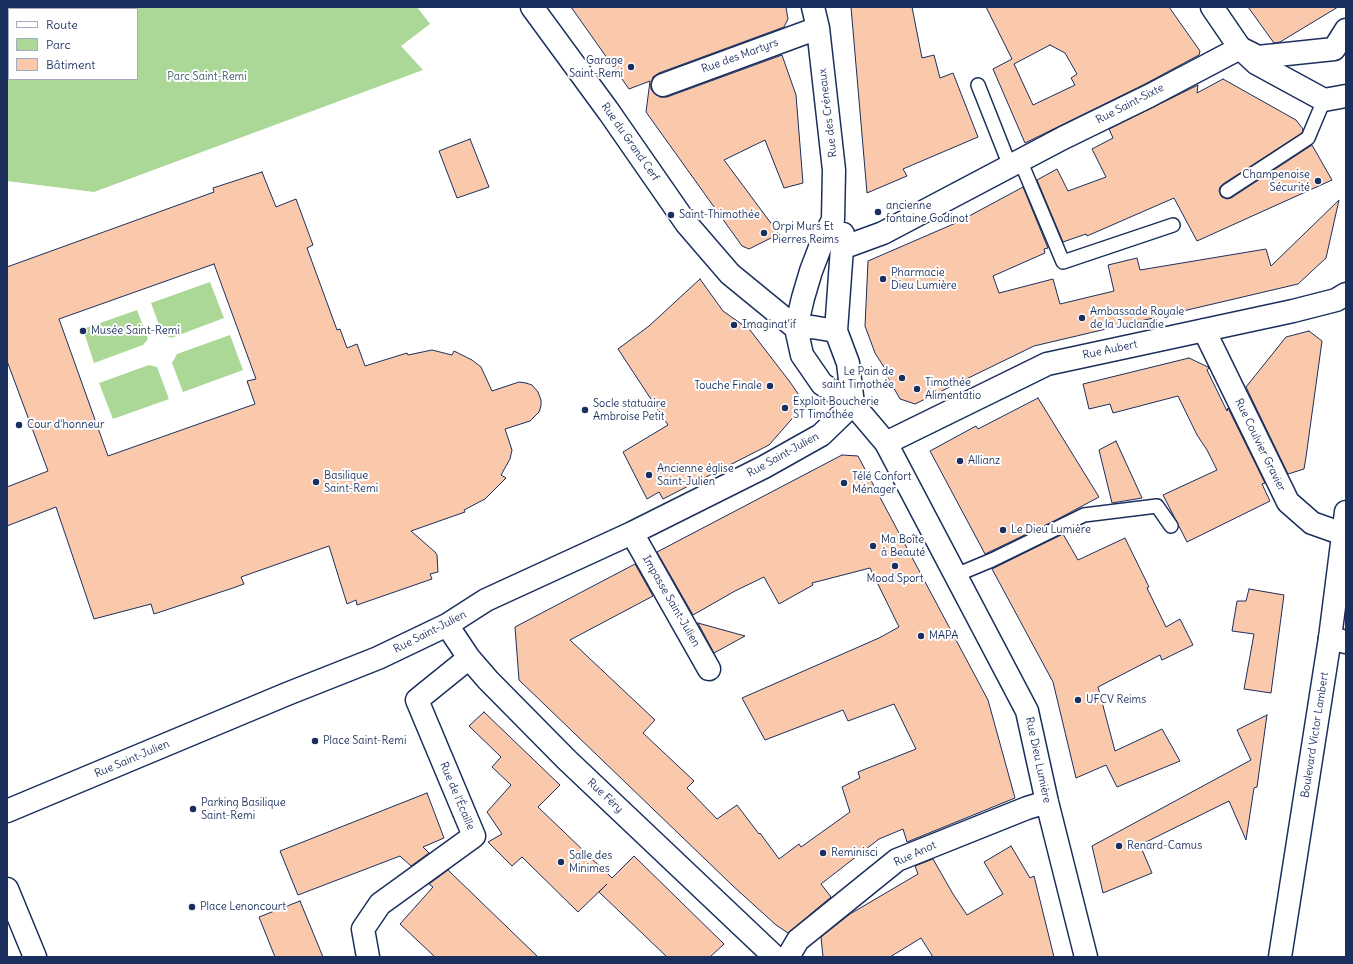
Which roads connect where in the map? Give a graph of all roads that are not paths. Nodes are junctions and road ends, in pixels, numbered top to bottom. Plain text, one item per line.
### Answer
1 (532, 7) edge
2 (1212, 7) edge
3 (816, 17) edge
4 (1346, 30) edge
5 (1240, 48) junction
6 (663, 85) dead end
7 (978, 85) dead end
8 (1346, 96) edge
9 (1324, 100) junction
10 (1015, 163) junction
11 (1227, 191) dead end
12 (833, 220) junction
13 (1173, 225) dead end
14 (842, 248) junction
15 (1346, 294) edge
16 (796, 328) junction
17 (836, 330) junction
18 (1204, 330) junction
19 (853, 404) junction
20 (886, 443) junction
21 (1346, 512) edge
22 (1171, 526) dead end
23 (632, 533) junction
24 (1343, 534) junction
25 (956, 575) junction
26 (447, 625) junction
27 (1338, 640) edge
28 (469, 658) junction
29 (709, 669) dead end
30 (1047, 802) junction
31 (7, 811) edge
32 (7, 889) edge
33 (35, 957) edge
34 (368, 957) edge
35 (775, 957) edge
36 (788, 957) edge
37 (1086, 957) edge
38 (1280, 957) edge

1 - 16 street, Rue du Grand Cerf
2 - 5 street
3 - 6 street, Rue des Martyrs
3 - 12 street, Rue des Créneaux
4 - 5 street
5 - 9 street
5 - 10 street, Rue Saint-Sixte
7 - 10 lane
8 - 9 street
9 - 11 lane
10 - 13 lane
10 - 14 street, Rue Saint-Sixte
12 - 14 street
12 - 16 street
14 - 17 street
15 - 18 street, Rue Aubert
16 - 17 street
16 - 19 street, Rue Dieu Lumière
17 - 19 street
18 - 20 street, Rue Aubert
18 - 24 street, Rue Coulvier Gravier
19 - 20 street, Rue Dieu Lumière
19 - 23 street, Rue Saint-Julien
20 - 25 street, Rue Dieu Lumière
21 - 24 street, Boulevard Victor Lambert
22 - 25 lane
23 - 26 street, Rue Saint-Julien
23 - 29 street, Impasse Saint-Julien
24 - 27 street, Boulevard Victor Lambert
25 - 30 street, Rue Dieu Lumière
26 - 28 street, Rue Féry
26 - 31 street, Rue Saint-Julien
27 - 38 street, Boulevard Victor Lambert
28 - 34 street, Rue de l'Écaille
28 - 35 street, Rue Féry
30 - 36 street, Rue Anot
30 - 37 street, Rue Dieu Lumière
32 - 33 street

